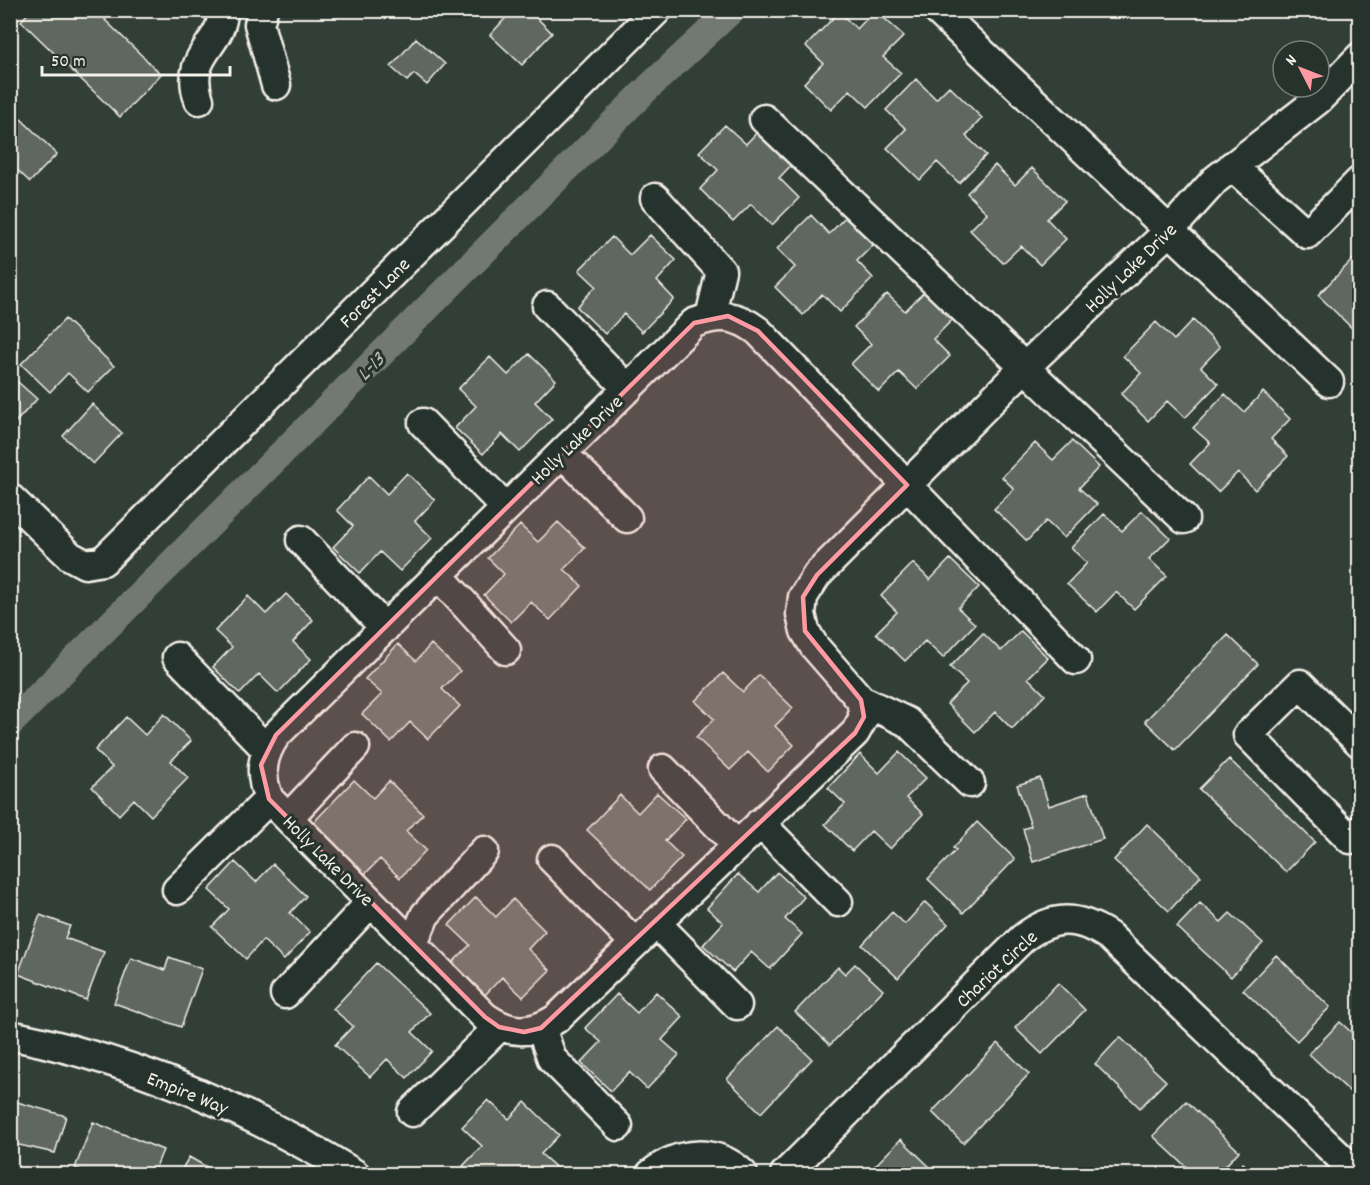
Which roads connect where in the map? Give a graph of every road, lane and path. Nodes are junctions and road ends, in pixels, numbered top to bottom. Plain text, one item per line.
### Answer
1 (223, 10) edge
2 (262, 10) edge
3 (657, 10) edge
4 (937, 10) edge
5 (1359, 57) edge
6 (276, 85) dead end
7 (199, 100) dead end
8 (764, 119) dead end
9 (1232, 166) junction
10 (1359, 181) edge
11 (655, 198) dead end
12 (1170, 230) junction
13 (547, 306) dead end
14 (710, 317) junction
15 (1025, 367) junction
16 (1329, 382) dead end
17 (628, 389) junction
18 (423, 423) dead end
19 (562, 453) junction
20 (907, 485) junction
21 (10, 498) edge
22 (506, 508) junction
23 (627, 518) dead end
24 (1184, 519) dead end
25 (301, 540) dead end
26 (438, 575) junction
27 (385, 628) junction
28 (506, 650) dead end
29 (177, 657) dead end
30 (1076, 660) dead end
31 (861, 700) junction
32 (1359, 743) edge
33 (355, 747) dead end
34 (266, 749) junction
35 (663, 769) dead end
36 (970, 783) dead end
37 (279, 808) junction
38 (760, 823) junction
39 (1359, 830) edge
40 (737, 845) junction
41 (484, 851) dead end
42 (552, 859) dead end
43 (177, 890) dead end
44 (371, 902) junction
45 (838, 902) dead end
46 (656, 923) junction
47 (635, 943) junction
48 (412, 944) junction
49 (285, 994) dead end
50 (737, 1005) dead end
51 (499, 1027) junction
52 (541, 1028) junction
53 (10, 1035) edge
54 (412, 1112) dead end
55 (618, 1126) dead end
56 (355, 1174) edge
57 (651, 1174) edge
58 (743, 1174) edge
59 (785, 1174) edge
60 (1353, 1174) edge

1 - 7 street
2 - 6 street
3 - 21 street, Forest Lane
4 - 12 street
5 - 9 street, Holly Lake Drive
8 - 15 street
9 - 10 street
9 - 12 street, Holly Lake Drive
11 - 14 street
12 - 15 street, Holly Lake Drive
12 - 16 street
13 - 17 street
14 - 17 street, Holly Lake Drive
14 - 20 street
15 - 20 street, Holly Lake Drive
15 - 24 street
17 - 19 street, Holly Lake Drive
18 - 22 street
19 - 22 street, Holly Lake Drive
19 - 23 street
20 - 30 street
20 - 31 street, Holly Lake Drive
22 - 26 street, Holly Lake Drive
25 - 27 street
26 - 27 street, Holly Lake Drive
26 - 28 street
27 - 34 street, Holly Lake Drive
29 - 34 street
31 - 36 street
31 - 38 street
32 - 39 street
33 - 37 street
34 - 37 street, Holly Lake Drive
35 - 40 street
37 - 43 street
37 - 44 street, Holly Lake Drive
38 - 40 street
38 - 45 street
40 - 46 street
41 - 48 street
42 - 47 street
44 - 48 street, Holly Lake Drive
44 - 49 street
46 - 47 street
46 - 50 street
47 - 52 street
48 - 51 street, Holly Lake Drive
51 - 52 street
51 - 54 street
52 - 55 street
53 - 56 street, Empire Way
57 - 58 street
59 - 60 street, Chariot Circle

